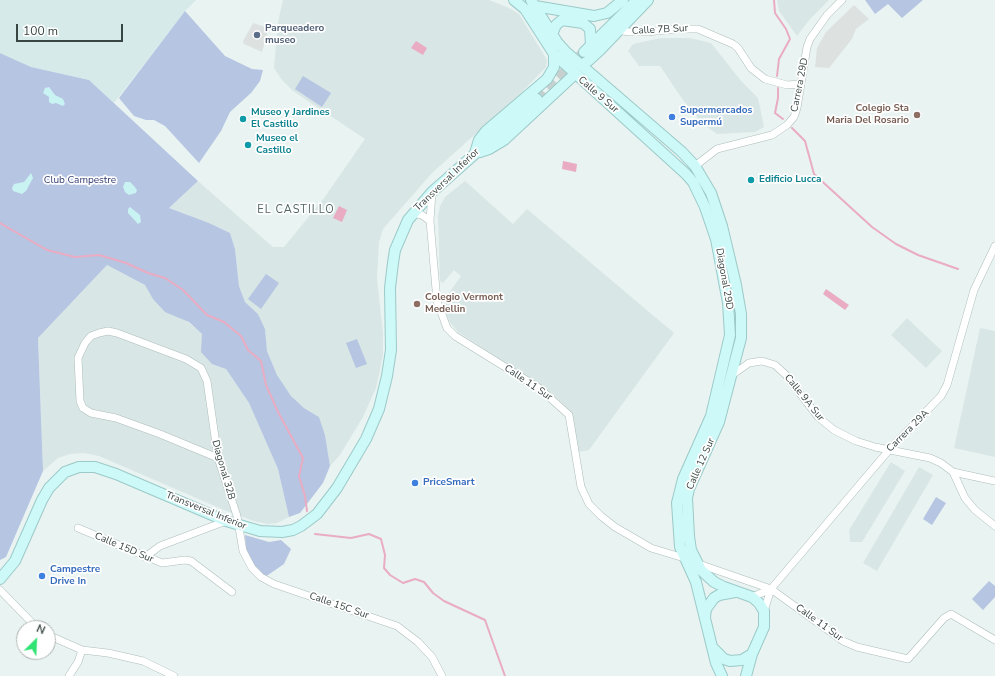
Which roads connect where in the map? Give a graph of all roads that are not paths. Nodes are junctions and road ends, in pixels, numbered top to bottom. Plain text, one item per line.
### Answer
1 (514, 0) edge
2 (623, 0) edge
3 (637, 0) edge
4 (648, 0) edge
5 (842, 0) edge
6 (533, 3) edge
7 (619, 30) junction
8 (552, 34) junction
9 (591, 45) junction
10 (584, 52) tunnel mouth
11 (554, 54) junction
12 (581, 65) junction
13 (574, 74) junction
14 (801, 84) junction
15 (537, 100) tunnel mouth
16 (475, 153) junction
17 (695, 166) junction
18 (702, 176) joint
19 (693, 182) joint
20 (432, 192) junction
21 (413, 213) junction
22 (430, 221) junction
23 (995, 246) edge
24 (737, 356) junction
25 (749, 363) junction
26 (732, 375) junction
27 (720, 381) joint
28 (889, 450) junction
29 (218, 458) junction
30 (953, 472) junction
31 (995, 480) edge
32 (212, 515) junction
33 (226, 520) junction
34 (238, 525) junction
35 (995, 526) edge
36 (207, 527) junction
37 (78, 528) dead end
38 (249, 529) junction
39 (241, 537) junction
40 (145, 557) junction
41 (684, 558) junction
42 (15, 561) junction
43 (696, 563) junction
44 (0, 569) edge
45 (0, 579) edge
46 (771, 589) junction
47 (0, 590) edge
48 (232, 592) dead end
49 (739, 592) junction
50 (752, 597) junction
51 (764, 611) junction
52 (704, 618) junction
53 (29, 620) edge
54 (56, 639) edge
55 (995, 640) edge
56 (712, 647) junction
57 (82, 650) junction
58 (752, 654) junction
59 (69, 676) edge
60 (174, 676) edge
61 (442, 676) edge
62 (722, 676) edge
63 (746, 676) edge

1 - 11 main road, Calle 9 Sur
2 - 6 main road
3 - 9 main road
4 - 7 main road
5 - 14 street, Carrera 29D
6 - 8 main road, Calle 9 Sur
7 - 12 main road
7 - 14 street, Calle 7B Sur
8 - 9 main road
8 - 12 main road, Calle 9 Sur
9 - 10 main road
11 - 13 main road, Calle 9 Sur
11 - 16 main road
12 - 17 main road, Calle 9 Sur
13 - 16 main road
13 - 19 main road, Calle 9 Sur
14 - 17 street, Carrera 29D
15 - 16 main road, Transversal Inferior
16 - 20 main road, Transversal Inferior
17 - 18 main road, Calle 9 Sur
18 - 24 main road, Diagonal 29D
19 - 27 main road, Diagonal 29D
20 - 21 main road, Transversal Inferior
20 - 22 street, Calle 11 Sur
21 - 22 street
21 - 38 main road, Transversal Inferior
22 - 41 street, Calle 11 Sur
23 - 28 street, Carrera 29A
24 - 25 street, Calle 9A Sur
24 - 26 main road, Calle 12 Sur
25 - 26 street
25 - 28 street, Calle 9A Sur
26 - 43 main road, Calle 12 Sur
27 - 41 main road, Calle 12 Sur
28 - 30 street, Calle 9A Sur
28 - 46 street, Carrera 29A
29 - 29 street, Diagonal 32B
29 - 34 street, Diagonal 32B
30 - 31 street, Calle 9A Sur
30 - 35 street
32 - 33 main road, Transversal Inferior
32 - 36 street
32 - 42 main road, Transversal Inferior
33 - 34 main road, Transversal Inferior
33 - 36 street
34 - 38 main road, Transversal Inferior
34 - 39 street, Calle 15C Sur
36 - 40 street
37 - 40 street, Calle 15D Sur
38 - 39 street
39 - 61 street, Calle 15C Sur
40 - 48 street, Calle 15D Sur
41 - 52 main road, Calle 12 Sur
42 - 44 main road
42 - 45 main road, Transversal Inferior
43 - 46 street, Calle 11 Sur
43 - 49 main road, Calle 12 Sur
46 - 50 street, Carrera 29A
46 - 51 street, Carrera 29A
46 - 55 street, Calle 11 Sur
47 - 53 street
49 - 50 main road, Calle 12 Sur
49 - 52 main road
50 - 51 main road, Calle 12 Sur
51 - 58 main road
52 - 56 main road, Calle 12 Sur
54 - 57 street
56 - 58 main road
56 - 62 main road, Calle 12 Sur
57 - 59 street
57 - 60 street
58 - 63 main road

